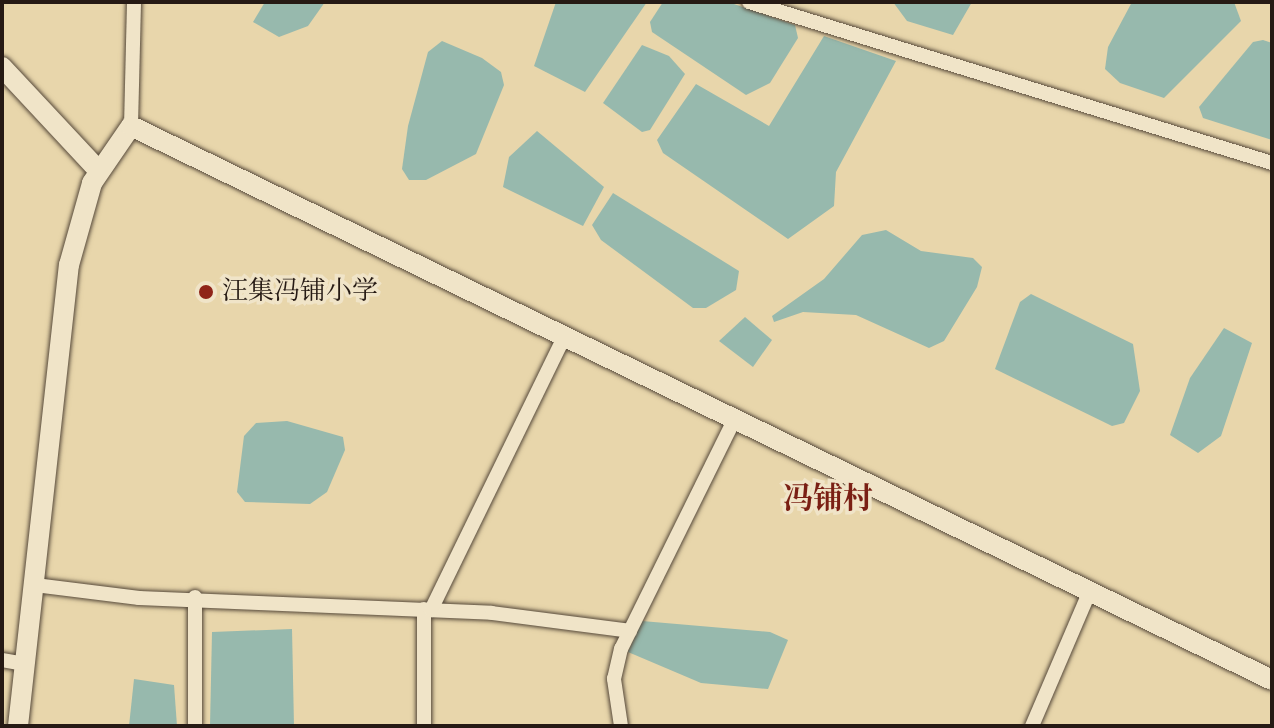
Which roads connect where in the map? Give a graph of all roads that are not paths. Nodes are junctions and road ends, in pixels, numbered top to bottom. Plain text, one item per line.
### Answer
1 (134, 2) edge
2 (749, 2) edge
3 (2, 67) edge
4 (131, 126) junction
5 (1272, 163) edge
6 (98, 170) junction
7 (563, 339) junction
8 (733, 422) junction
9 (35, 585) junction
10 (1089, 593) junction
11 (195, 597) junction
12 (427, 609) junction
13 (630, 631) junction
14 (2, 660) edge
15 (25, 664) junction
16 (1272, 680) edge
17 (18, 726) edge
18 (195, 726) edge
19 (424, 726) edge
20 (621, 726) edge
21 (1032, 726) edge

1 - 4 street
2 - 5 street
3 - 6 street
4 - 6 street
4 - 7 street
6 - 9 street
7 - 8 street
7 - 12 street
8 - 10 street
8 - 13 street
9 - 11 street
9 - 15 street
10 - 16 street
10 - 21 street
11 - 12 street
11 - 18 street
12 - 13 street
12 - 19 street
13 - 20 street
14 - 15 street
15 - 17 street

